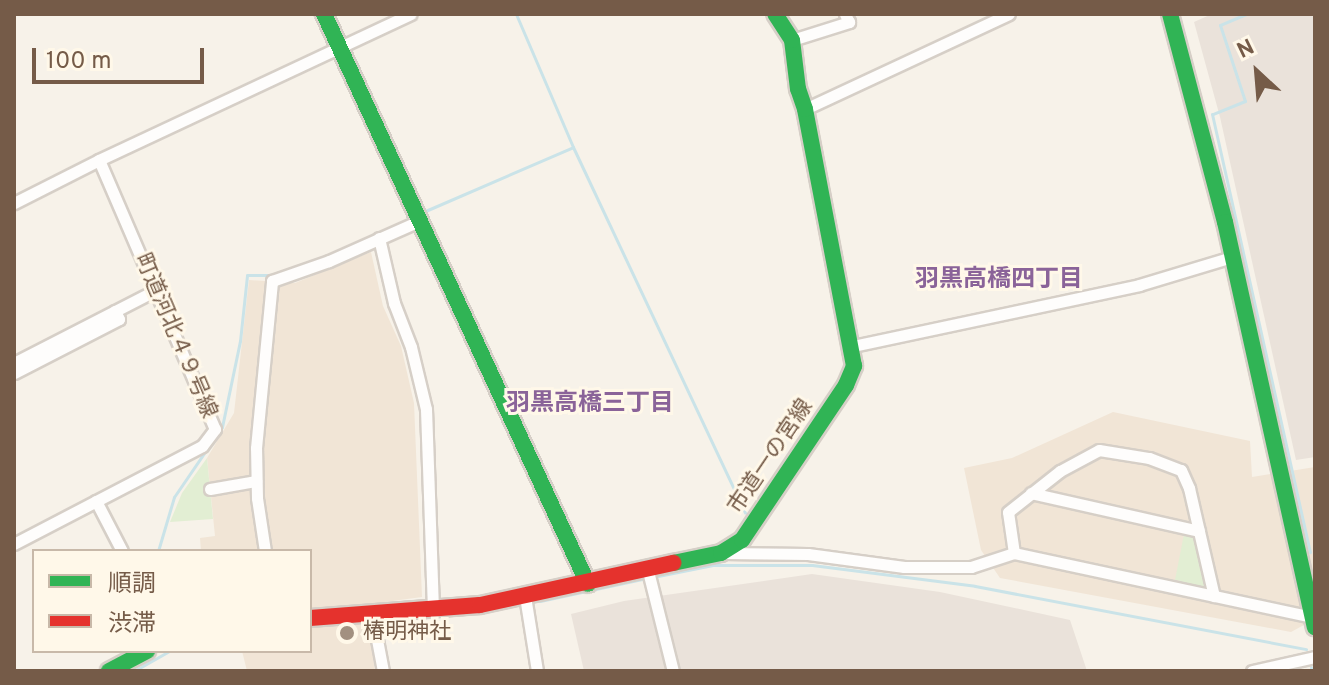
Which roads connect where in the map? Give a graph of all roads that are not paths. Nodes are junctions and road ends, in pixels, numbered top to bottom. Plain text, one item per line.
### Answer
1 (324, 14) edge
2 (410, 14) edge
3 (775, 14) edge
4 (845, 14) edge
5 (1009, 14) edge
6 (1170, 14) edge
7 (792, 40) junction
8 (339, 45) junction
9 (805, 109) junction
10 (99, 160) junction
11 (14, 203) edge
12 (419, 221) junction
13 (379, 238) junction
14 (1232, 257) junction
15 (156, 290) junction
16 (115, 311) junction
17 (853, 346) junction
18 (14, 363) edge
19 (14, 373) edge
20 (256, 481) junction
21 (210, 489) dead end
22 (1031, 493) junction
23 (96, 501) junction
24 (1199, 531) junction
25 (14, 544) edge
26 (121, 549) edge
27 (265, 549) edge
28 (721, 553) junction
29 (1014, 553) junction
30 (648, 571) junction
31 (588, 584) junction
32 (525, 596) junction
33 (1214, 596) junction
34 (433, 610) junction
35 (372, 613) junction
36 (312, 618) edge
37 (1314, 622) edge
38 (144, 653) edge
39 (1315, 657) edge
40 (117, 669) edge
41 (383, 671) edge
42 (537, 671) edge
43 (673, 671) edge
44 (1252, 671) edge

1 - 8 street
2 - 8 street
3 - 7 street
4 - 7 street
5 - 9 street
6 - 14 street
7 - 9 street, 市道一の宮線
8 - 10 street
8 - 12 street
9 - 17 street, 市道一の宮線
10 - 11 street
10 - 15 street, 町道河北４９号線
12 - 13 street
12 - 31 street
13 - 20 street
13 - 34 street
14 - 17 street
14 - 37 street
15 - 16 street
15 - 23 street, 町道河北４９号線
16 - 18 street
16 - 19 street
17 - 28 street, 市道一の宮線
20 - 21 street
20 - 27 street
22 - 24 street
22 - 24 street
22 - 29 street
23 - 25 street, 町道河北４９号線
23 - 26 street
24 - 33 street
28 - 29 street
28 - 30 street, 市道一の宮線
29 - 33 street
30 - 31 street, 市道一の宮線
30 - 43 street
31 - 32 street, 市道一の宮線
32 - 34 street, 市道一の宮線
32 - 42 street
33 - 37 street
34 - 35 street, 市道一の宮線
35 - 36 street, 市道一の宮線
35 - 41 street
38 - 40 street
39 - 44 street

